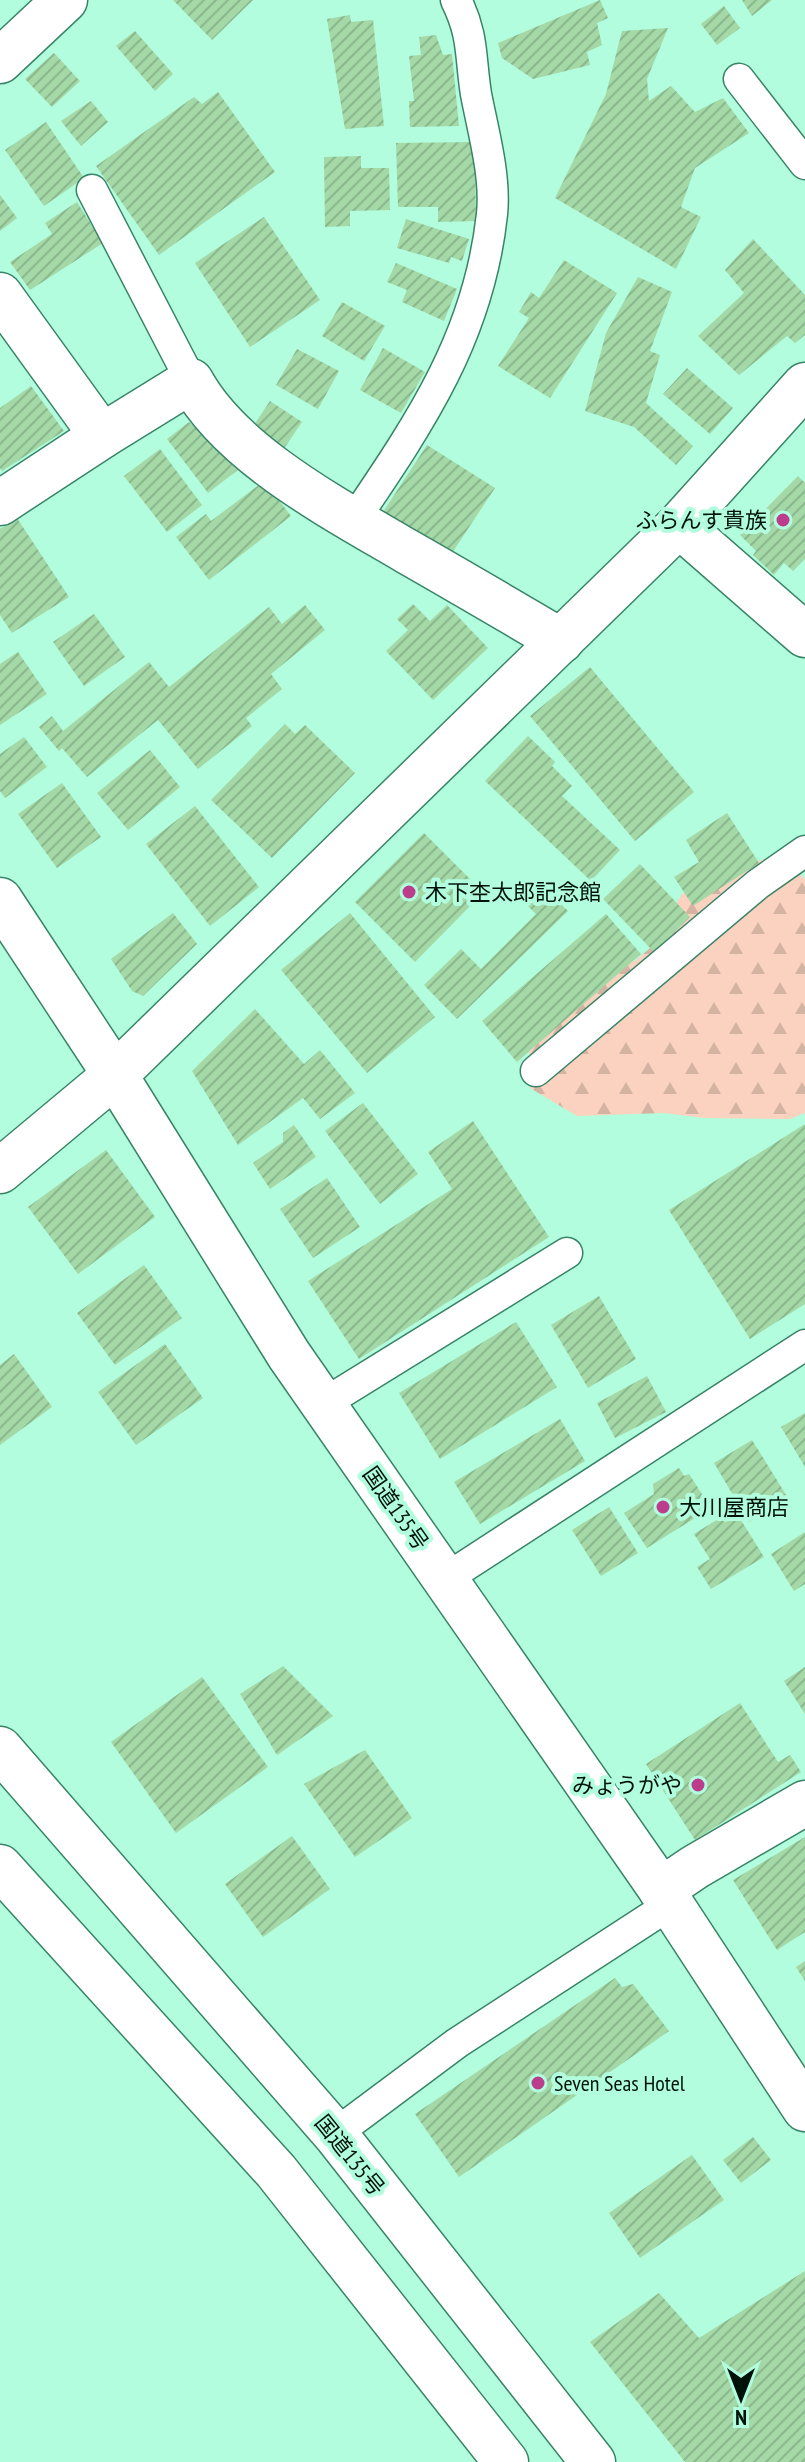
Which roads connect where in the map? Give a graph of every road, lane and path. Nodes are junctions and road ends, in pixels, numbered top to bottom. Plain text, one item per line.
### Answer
1 (65, 0) edge
2 (456, 0) edge
3 (0, 61) edge
4 (739, 79) dead end
5 (805, 164) edge
6 (92, 190) dead end
7 (0, 295) edge
8 (191, 381) junction
9 (805, 385) edge
10 (102, 436) junction
11 (0, 503) edge
12 (354, 520) junction
13 (679, 525) junction
14 (789, 594) edge
15 (805, 635) edge
16 (561, 641) junction
17 (805, 851) edge
18 (0, 900) edge
19 (536, 1071) dead end
20 (115, 1075) junction
21 (0, 1171) edge
22 (567, 1253) dead end
23 (805, 1345) edge
24 (323, 1404) junction
25 (445, 1579) junction
26 (0, 1749) edge
27 (805, 1803) edge
28 (0, 1867) edge
29 (666, 1897) junction
30 (805, 2109) edge
31 (335, 2134) junction
32 (506, 2462) edge
33 (593, 2462) edge

1 - 3 main road
2 - 12 lane
4 - 5 lane
6 - 8 lane
7 - 10 main road
8 - 10 main road
8 - 12 main road
9 - 13 main road
10 - 11 main road
12 - 16 main road
13 - 14 main road
13 - 16 main road
14 - 15 main road
16 - 20 main road
17 - 19 lane
18 - 20 main road, 国道135号
20 - 21 main road
20 - 24 main road, 国道135号
22 - 24 lane
23 - 25 lane
24 - 25 main road, 国道135号
25 - 29 main road, 国道135号
26 - 31 main road, 国道135号
27 - 29 main road
28 - 32 main road
29 - 30 main road, 国道135号
29 - 31 lane
31 - 33 main road, 国道135号

